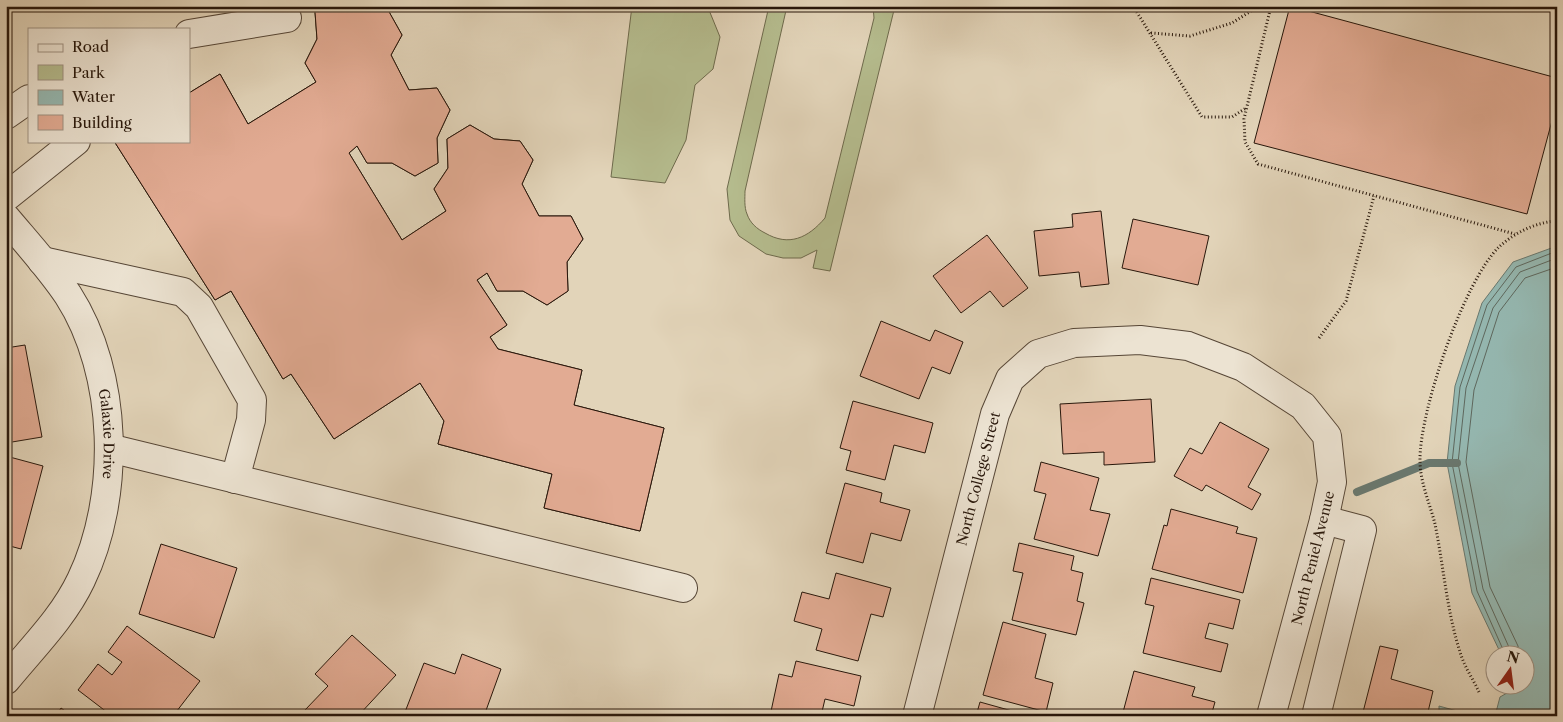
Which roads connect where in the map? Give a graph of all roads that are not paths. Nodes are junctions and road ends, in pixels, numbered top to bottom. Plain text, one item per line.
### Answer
1 (287, 18) dead end
2 (190, 34) edge
3 (28, 100) edge
4 (6, 115) edge
5 (75, 142) edge
6 (6, 197) edge
7 (6, 218) edge
8 (42, 261) junction
9 (1140, 340) joint
10 (109, 448) junction
11 (235, 479) junction
12 (1324, 520) junction
13 (683, 588) dead end
14 (6, 680) edge
15 (916, 716) edge
16 (1272, 716) edge
17 (1316, 716) edge

1 - 2 street
3 - 4 street
5 - 6 street
7 - 8 street, Galaxie Drive
8 - 10 street, Galaxie Drive
8 - 11 street
9 - 12 street, North Peniel Avenue
9 - 15 street, North College Street
10 - 11 street
10 - 14 street, Galaxie Drive
11 - 13 street
12 - 16 street, North Peniel Avenue
12 - 17 street

